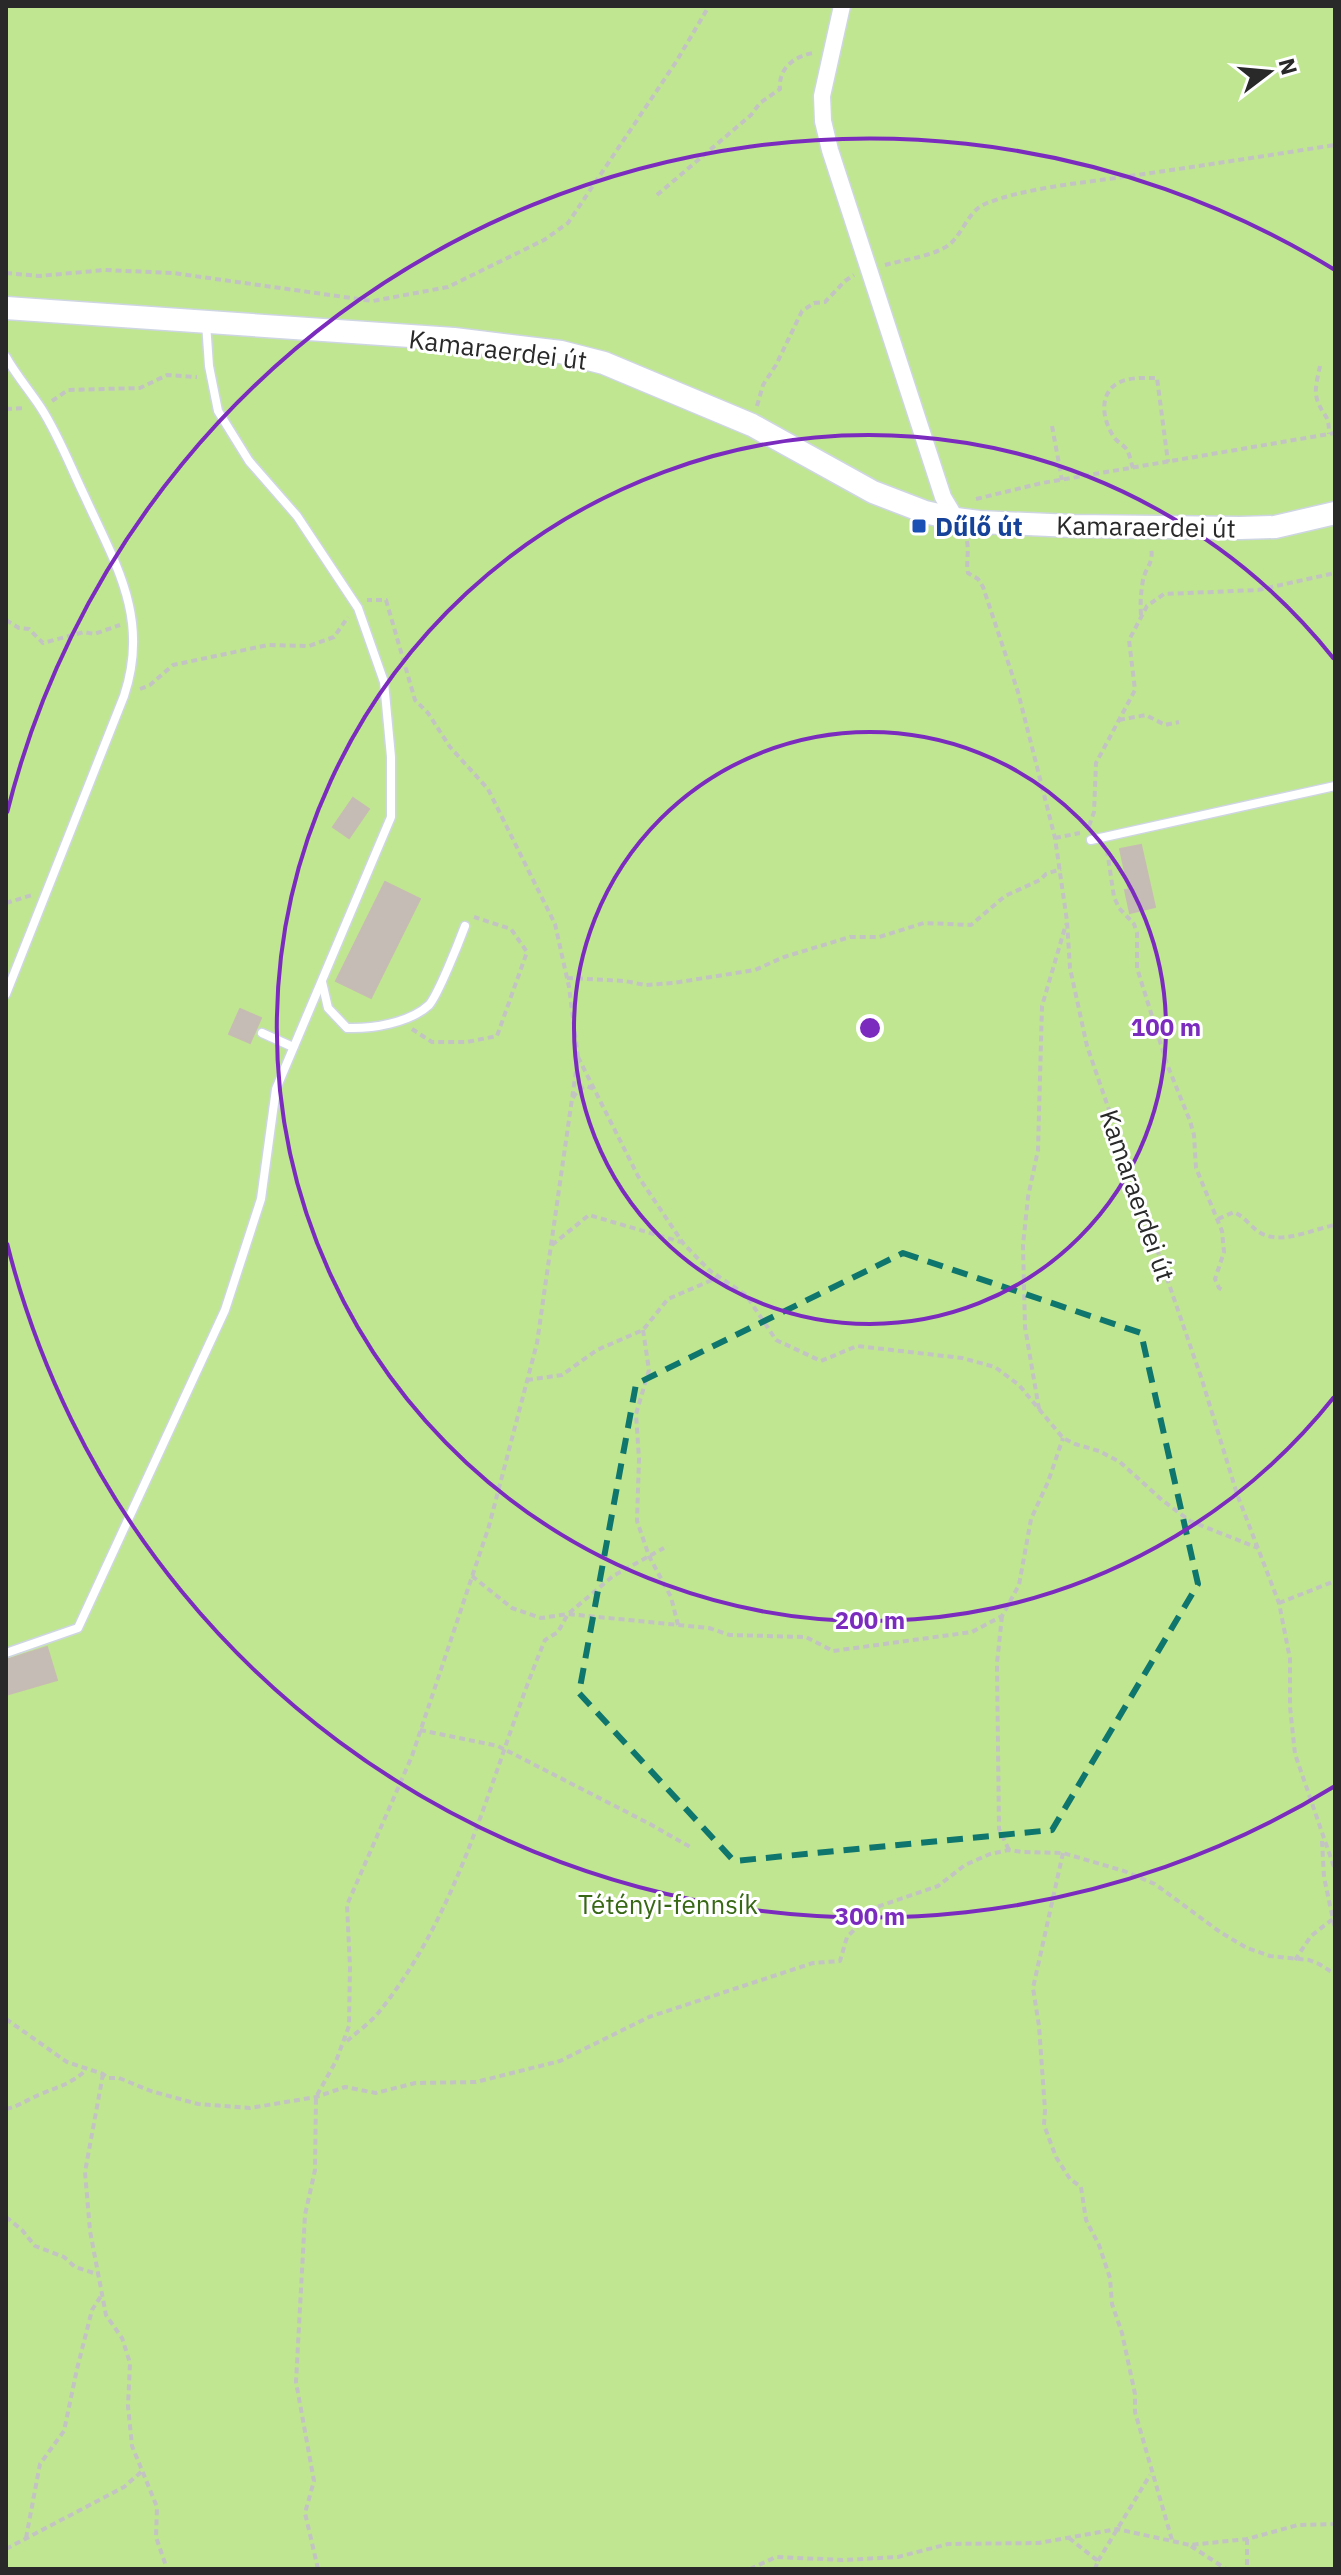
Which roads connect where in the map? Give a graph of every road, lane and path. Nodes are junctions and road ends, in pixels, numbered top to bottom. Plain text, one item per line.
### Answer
1 (709, 6) edge
2 (842, 6) edge
3 (831, 58) junction
4 (1335, 145) edge
5 (657, 195) dead end
6 (868, 270) junction
7 (6, 273) edge
8 (6, 308) edge
9 (206, 323) junction
10 (6, 357) edge
11 (1320, 366) dead end
12 (211, 377) junction
13 (41, 408) junction
14 (752, 425) junction
15 (1052, 426) dead end
16 (1332, 434) edge
17 (1168, 462) junction
18 (1133, 468) junction
19 (1062, 480) junction
20 (961, 509) junction
21 (1335, 513) edge
22 (1151, 547) dead end
23 (1335, 573) edge
24 (358, 608) junction
25 (1141, 617) junction
26 (6, 620) edge
27 (133, 624) junction
28 (124, 696) junction
29 (1119, 720) junction
30 (1179, 722) dead end
31 (1335, 786) edge
32 (1055, 838) junction
33 (1095, 839) joint
34 (1061, 869) junction
35 (1067, 921) junction
36 (465, 926) joint
37 (567, 978) junction
38 (322, 981) junction
39 (6, 994) edge
40 (400, 1021) junction
41 (262, 1033) dead end
42 (293, 1047) junction
43 (578, 1057) junction
44 (597, 1090) junction
45 (571, 1099) junction
46 (1218, 1219) junction
47 (1335, 1225) edge
48 (683, 1243) junction
49 (550, 1247) junction
50 (719, 1277) junction
51 (1225, 1291) dead end
52 (643, 1330) junction
53 (527, 1380) junction
54 (1039, 1410) junction
55 (1063, 1438) junction
56 (664, 1548) dead end
57 (1258, 1548) junction
58 (649, 1556) junction
59 (472, 1576) junction
60 (1335, 1581) edge
61 (1279, 1603) junction
62 (568, 1614) junction
63 (1002, 1616) junction
64 (678, 1625) junction
65 (6, 1653) edge
66 (420, 1730) junction
67 (504, 1749) junction
68 (1321, 1834) junction
69 (692, 1848) dead end
70 (1009, 1850) junction
71 (1063, 1853) junction
72 (1335, 1870) edge
73 (1334, 1918) edge
74 (1335, 1929) edge
75 (1295, 1960) junction
76 (1335, 1974) edge
77 (6, 2019) edge
78 (345, 2043) junction
79 (86, 2070) junction
80 (103, 2074) junction
81 (316, 2097) junction
82 (6, 2109) edge
83 (6, 2217) edge
84 (97, 2274) junction
85 (102, 2296) junction
86 (141, 2472) junction
87 (1151, 2473) junction
88 (1335, 2524) edge
89 (1117, 2529) junction
90 (26, 2538) junction
91 (1069, 2538) junction
92 (1247, 2539) junction
93 (1172, 2540) junction
94 (1190, 2545) junction
95 (6, 2549) edge
96 (1098, 2561) junction
97 (167, 2569) edge
98 (318, 2569) edge
99 (750, 2569) edge
100 (1095, 2569) edge
101 (1226, 2569) edge
102 (1247, 2569) edge

1 - 7 path
2 - 3 street
3 - 5 path
3 - 6 street
4 - 6 path
6 - 14 path
6 - 20 street
8 - 9 street, Kamaraerdei út
9 - 12 lane
9 - 14 street, Kamaraerdei út
10 - 13 lane
11 - 16 path
12 - 13 path
12 - 24 lane
13 - 27 lane
14 - 20 street, Kamaraerdei út
15 - 19 path
16 - 17 path
17 - 18 path
17 - 18 path
18 - 19 path
19 - 20 path
20 - 21 street, Kamaraerdei út
20 - 32 path, Kamaraerdei út
22 - 25 path
23 - 25 path
24 - 28 path
24 - 37 path
24 - 38 lane
25 - 29 path
26 - 27 path
27 - 28 lane
28 - 39 lane
29 - 30 path
29 - 32 path
31 - 33 lane
32 - 34 path, Kamaraerdei út
33 - 46 path
34 - 35 path, Kamaraerdei út
34 - 37 path
35 - 54 path
35 - 57 path, Kamaraerdei út
36 - 40 lane
36 - 40 path
37 - 43 path
38 - 40 lane
38 - 42 lane
41 - 42 lane
42 - 65 lane
43 - 44 path
43 - 45 path
44 - 45 path
44 - 48 path
45 - 49 path
46 - 47 path
46 - 51 path
48 - 49 path
48 - 50 path
49 - 53 path
50 - 52 path
50 - 54 path
52 - 53 path
52 - 58 path
53 - 59 path
54 - 55 path
55 - 57 path
55 - 63 path
56 - 58 path
57 - 61 path, Kamaraerdei út
58 - 62 path
58 - 64 path
59 - 62 path
59 - 66 path
60 - 61 path
61 - 68 path, Kamaraerdei út
62 - 64 path
62 - 67 path
63 - 64 path
63 - 70 path
66 - 67 path
66 - 78 path
67 - 69 path
67 - 78 path
68 - 72 path, Kamaraerdei út
68 - 73 path
70 - 71 path
70 - 81 path
71 - 75 path
71 - 87 path
73 - 74 path
73 - 75 path
75 - 76 path
77 - 79 path
78 - 81 path
79 - 80 path
79 - 82 path
80 - 81 path
80 - 84 path
81 - 98 path
83 - 84 path
84 - 85 path
85 - 86 path
85 - 90 path
86 - 90 path
86 - 97 path
87 - 89 path
87 - 93 path
88 - 92 path
89 - 91 path
89 - 93 path
89 - 96 path
90 - 95 path
91 - 96 path
91 - 99 path
92 - 94 path
92 - 102 path
93 - 94 path
94 - 101 path
96 - 100 path

